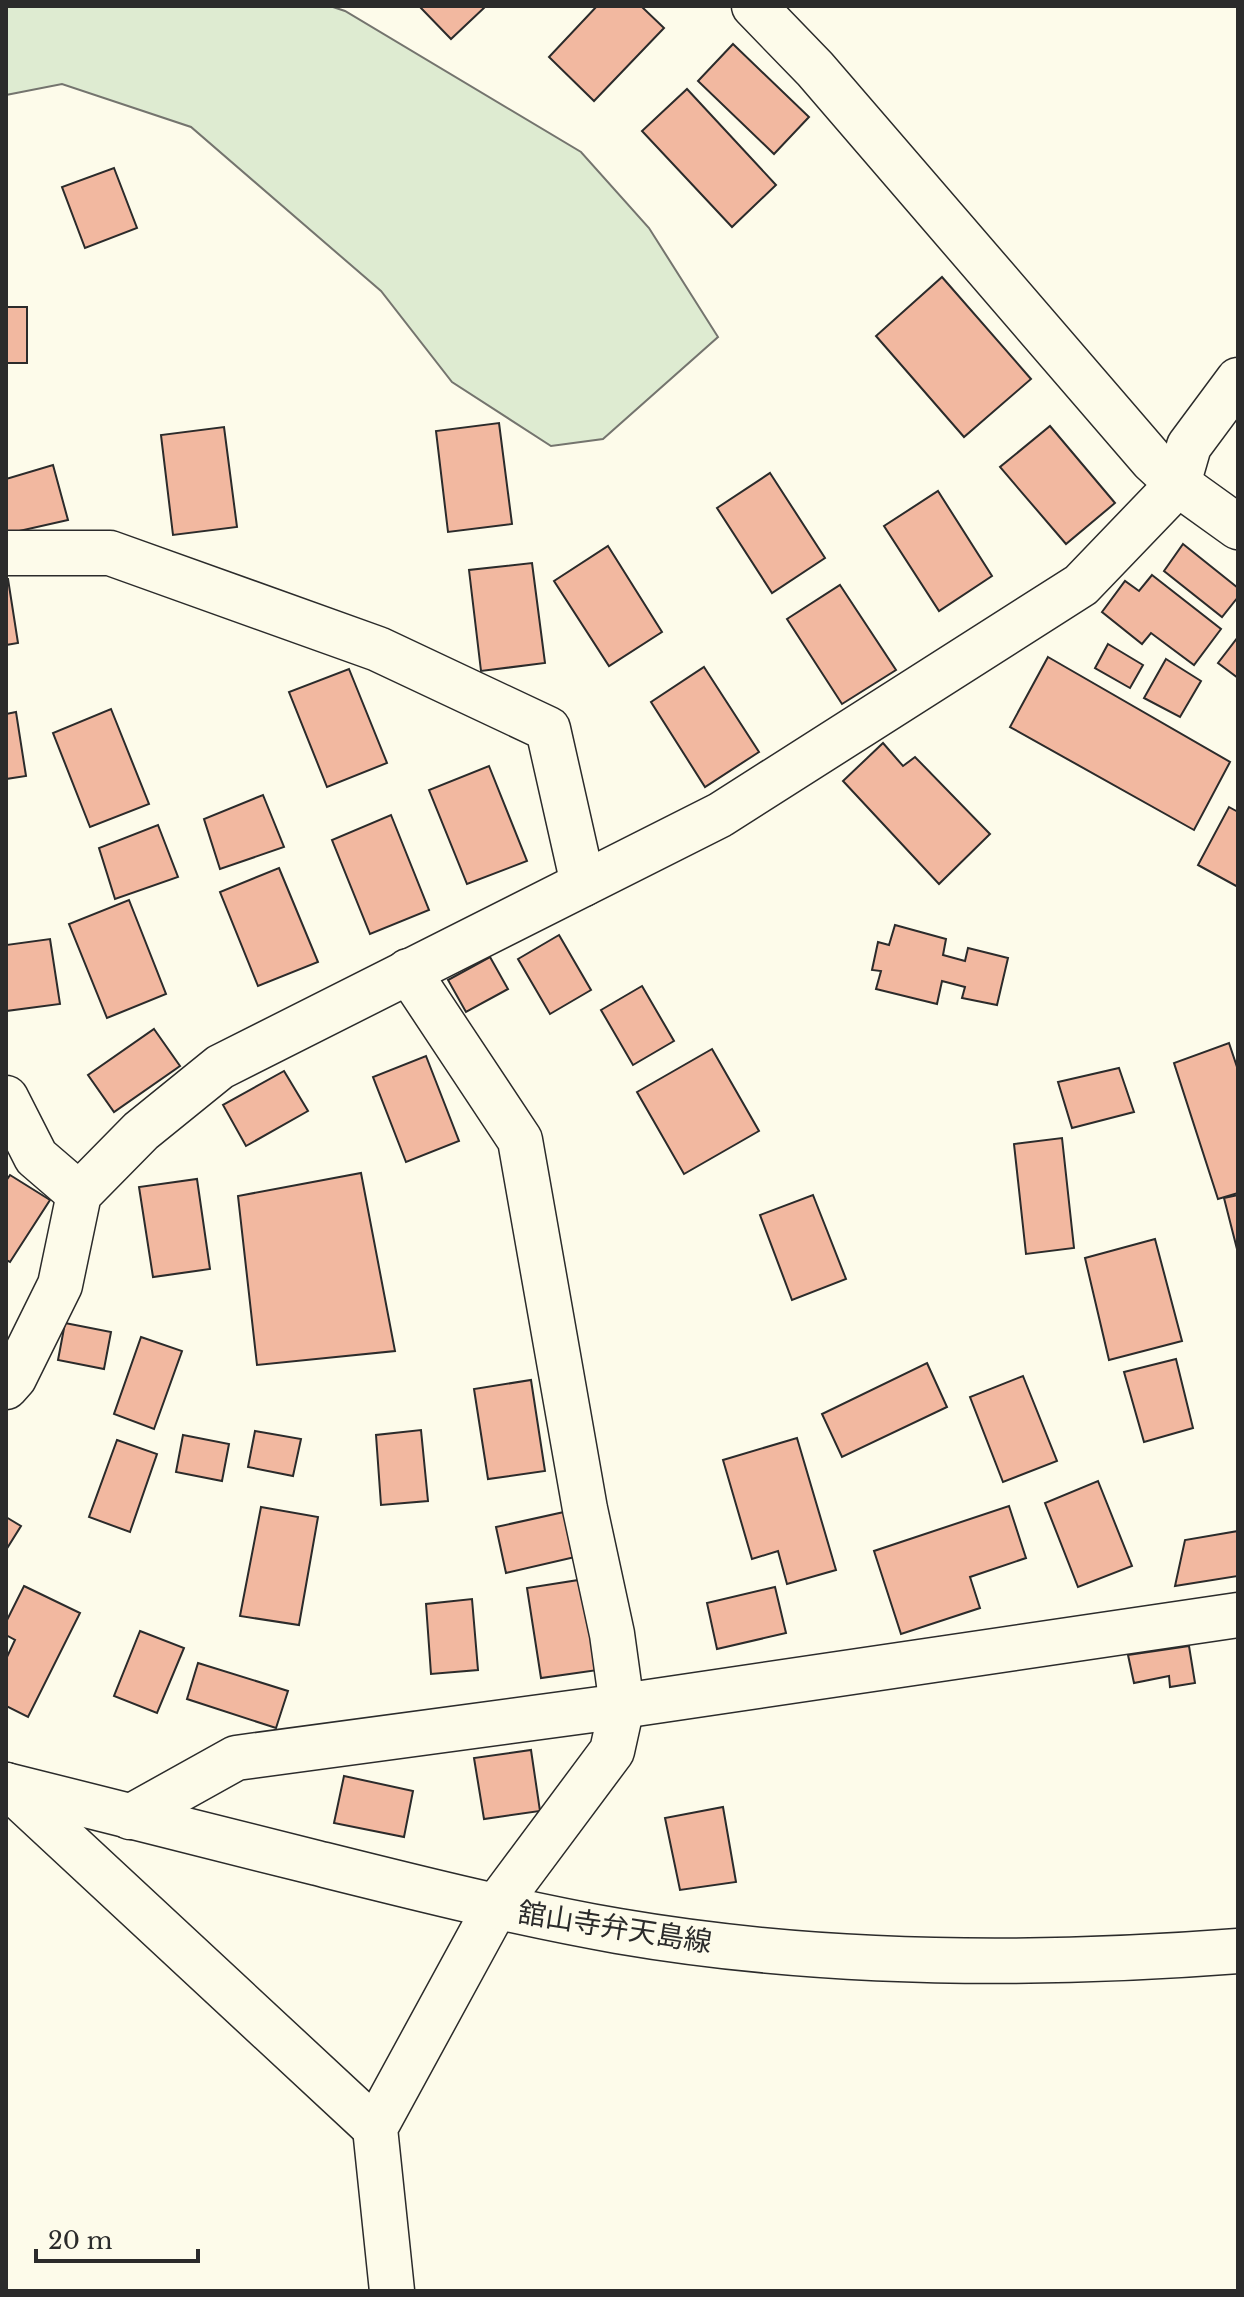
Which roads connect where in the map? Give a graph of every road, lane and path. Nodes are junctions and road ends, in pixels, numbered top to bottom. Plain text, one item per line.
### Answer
1 (754, 6) edge
2 (1238, 380) edge
3 (1178, 484) junction
4 (1238, 527) edge
5 (6, 553) edge
6 (583, 884) junction
7 (408, 971) junction
8 (6, 1098) edge
9 (79, 1194) junction
10 (6, 1387) edge
11 (1238, 1615) edge
12 (622, 1706) junction
13 (6, 1785) edge
14 (130, 1817) junction
15 (495, 1908) junction
16 (1238, 1951) edge
17 (375, 2128) junction
18 (392, 2291) edge

1 - 3 street
2 - 3 street
3 - 4 street
3 - 6 street
5 - 6 street
6 - 7 street
7 - 9 street
7 - 12 street
8 - 9 street
9 - 10 street
11 - 12 street
12 - 14 street
12 - 15 street
13 - 14 street, 舘山寺弁天島線
13 - 17 street
14 - 15 street, 舘山寺弁天島線
15 - 16 street, 舘山寺弁天島線
15 - 17 street
17 - 18 street

